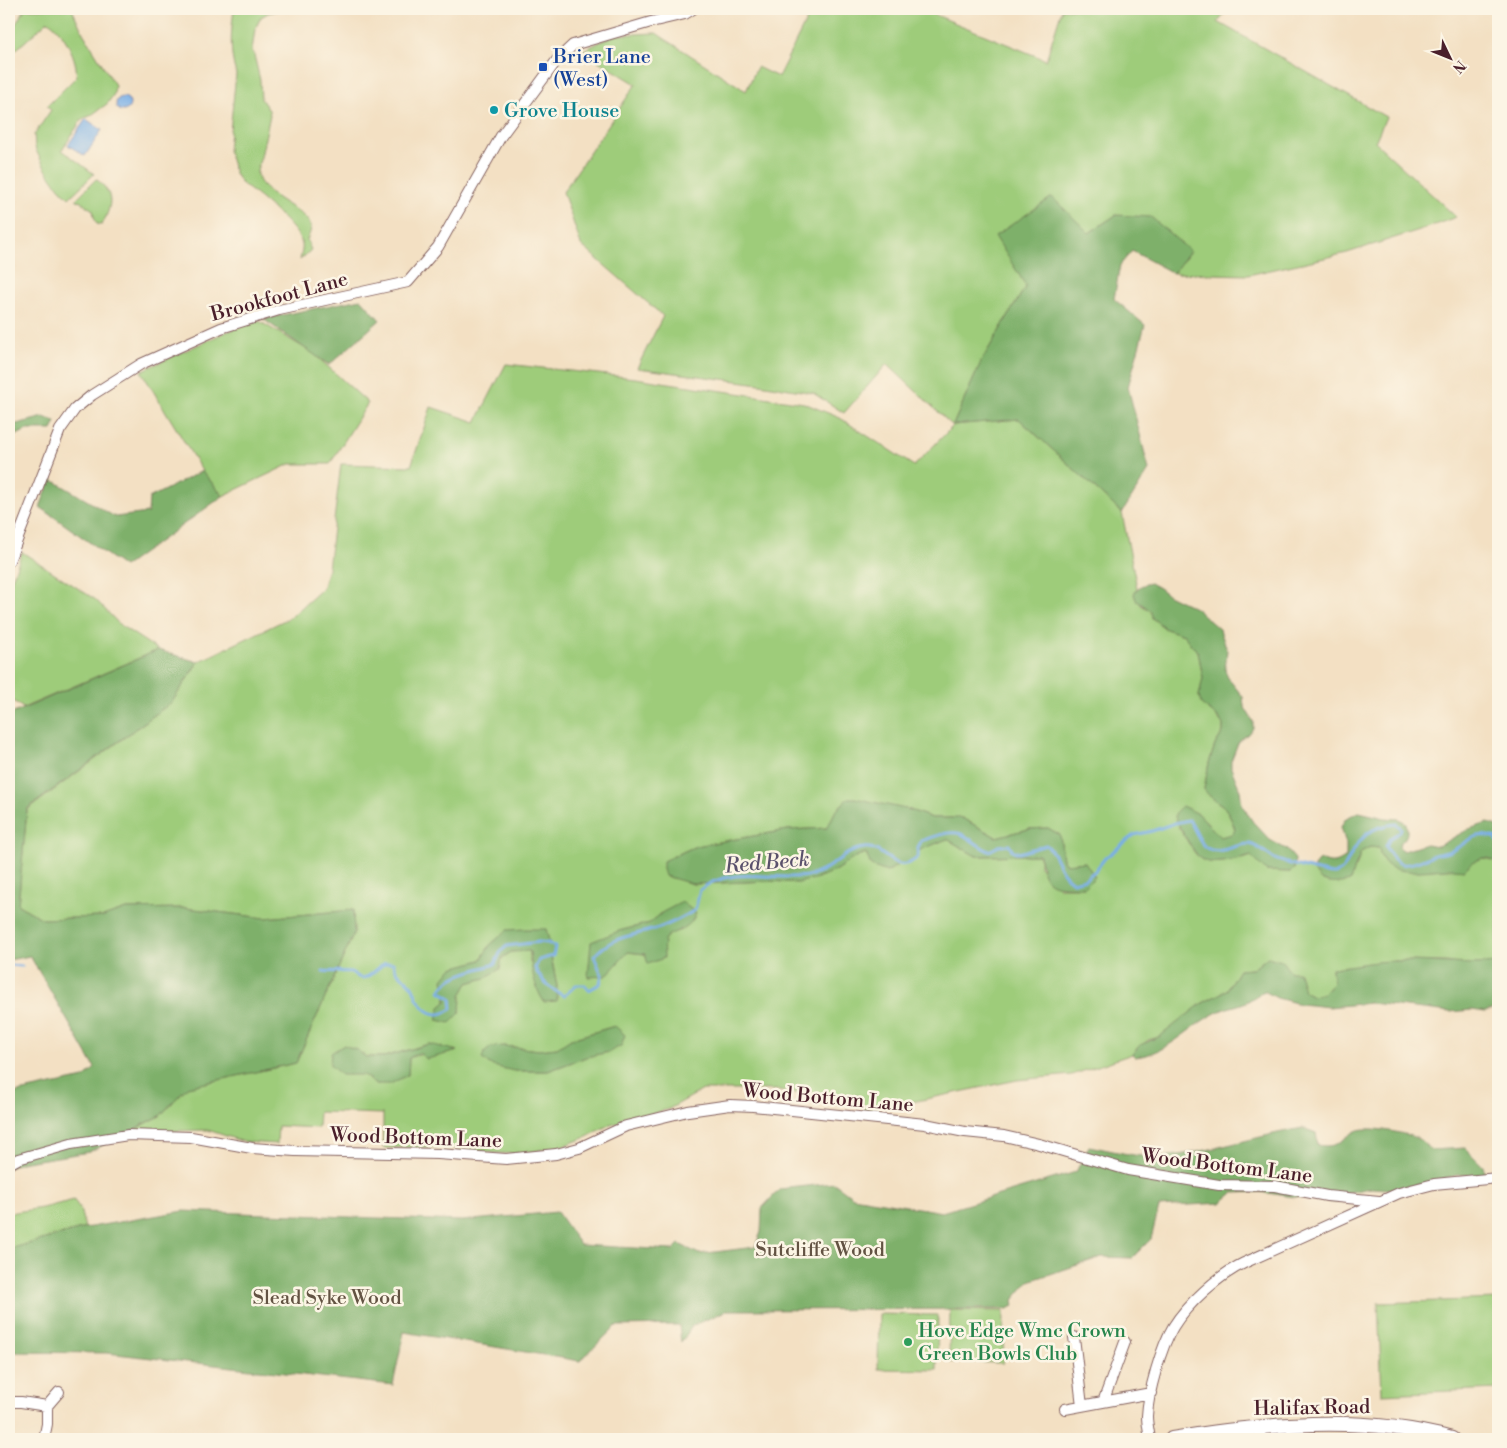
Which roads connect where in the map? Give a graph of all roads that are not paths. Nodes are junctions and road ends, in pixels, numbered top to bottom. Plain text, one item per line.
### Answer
1 (693, 9) edge
2 (9, 560) edge
3 (9, 1164) edge
4 (1498, 1178) edge
5 (1379, 1201) junction
6 (1074, 1337) dead end
7 (1125, 1342) dead end
8 (59, 1392) dead end
9 (1151, 1392) junction
10 (9, 1402) edge
11 (1103, 1402) junction
12 (48, 1406) junction
13 (1082, 1406) junction
14 (1065, 1409) dead end
15 (1260, 1433) edge
16 (44, 1439) edge
17 (1150, 1439) edge
18 (1172, 1439) edge
19 (1452, 1439) edge

1 - 2 street, Brookfoot Lane
3 - 5 street, Wood Bottom Lane
4 - 5 street
5 - 9 street
6 - 13 street
7 - 11 street
8 - 12 street
9 - 11 street
9 - 17 street
10 - 12 street
11 - 13 street
12 - 16 street
13 - 14 street
15 - 18 main road, Halifax Road
15 - 19 main road, Halifax Road

